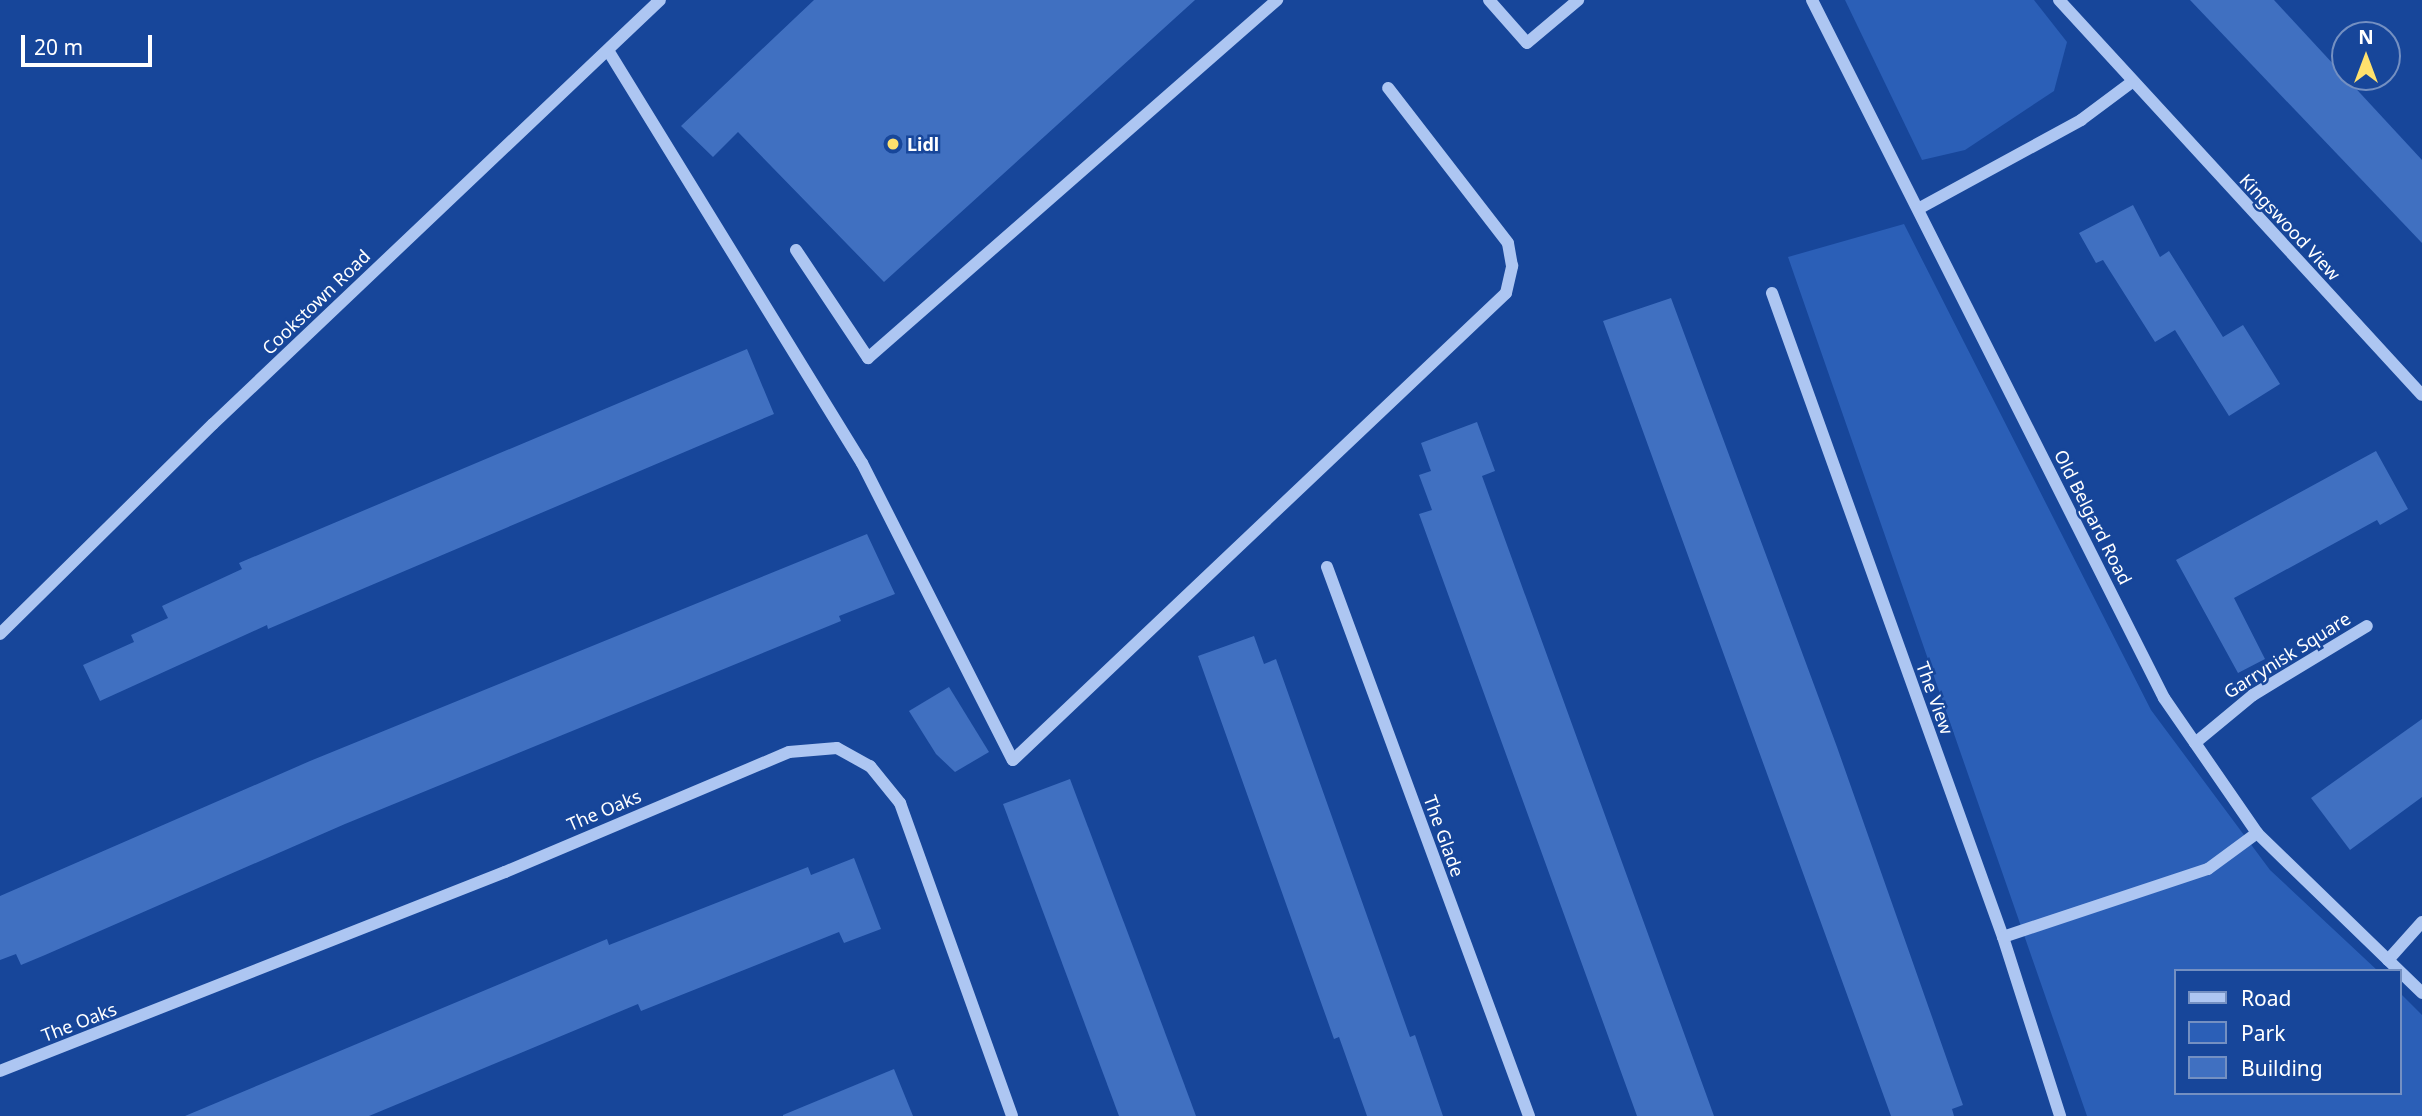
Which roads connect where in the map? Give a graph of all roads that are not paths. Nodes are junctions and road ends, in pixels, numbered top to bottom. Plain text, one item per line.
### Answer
1 (660, 0) edge
2 (1277, 0) edge
3 (1489, 0) edge
4 (1578, 0) edge
5 (1812, 0) edge
6 (2059, 0) edge
7 (609, 52) junction
8 (2132, 82) junction
9 (1388, 88) dead end
10 (1918, 209) junction
11 (796, 250) dead end
12 (1772, 293) dead end
13 (2422, 395) edge
14 (1326, 567) dead end
15 (2367, 626) dead end
16 (0, 634) edge
17 (2195, 743) junction
18 (2257, 833) junction
19 (2422, 922) edge
20 (2003, 937) junction
21 (2388, 960) junction
22 (2397, 969) edge
23 (2401, 973) edge
24 (2422, 993) edge
25 (0, 1071) edge
26 (1013, 1116) edge
27 (1530, 1116) edge
28 (2060, 1116) edge

1 - 7 street, Cookstown Road
2 - 11 street
3 - 4 street
5 - 10 street, Old Belgard Road
6 - 8 street, Kingswood View
7 - 9 street
7 - 16 street, Cookstown Road
8 - 10 street
8 - 13 street, Kingswood View
10 - 17 street, Old Belgard Road
12 - 20 street, The View
14 - 27 street, The Glade
15 - 17 street, Garrynisk Square
17 - 18 street, Old Belgard Road
18 - 20 street
18 - 21 street, Old Belgard Road
19 - 21 street
20 - 28 street, The View
21 - 22 street, Old Belgard Road
23 - 24 street, Old Belgard Road
25 - 26 street, The Oaks

